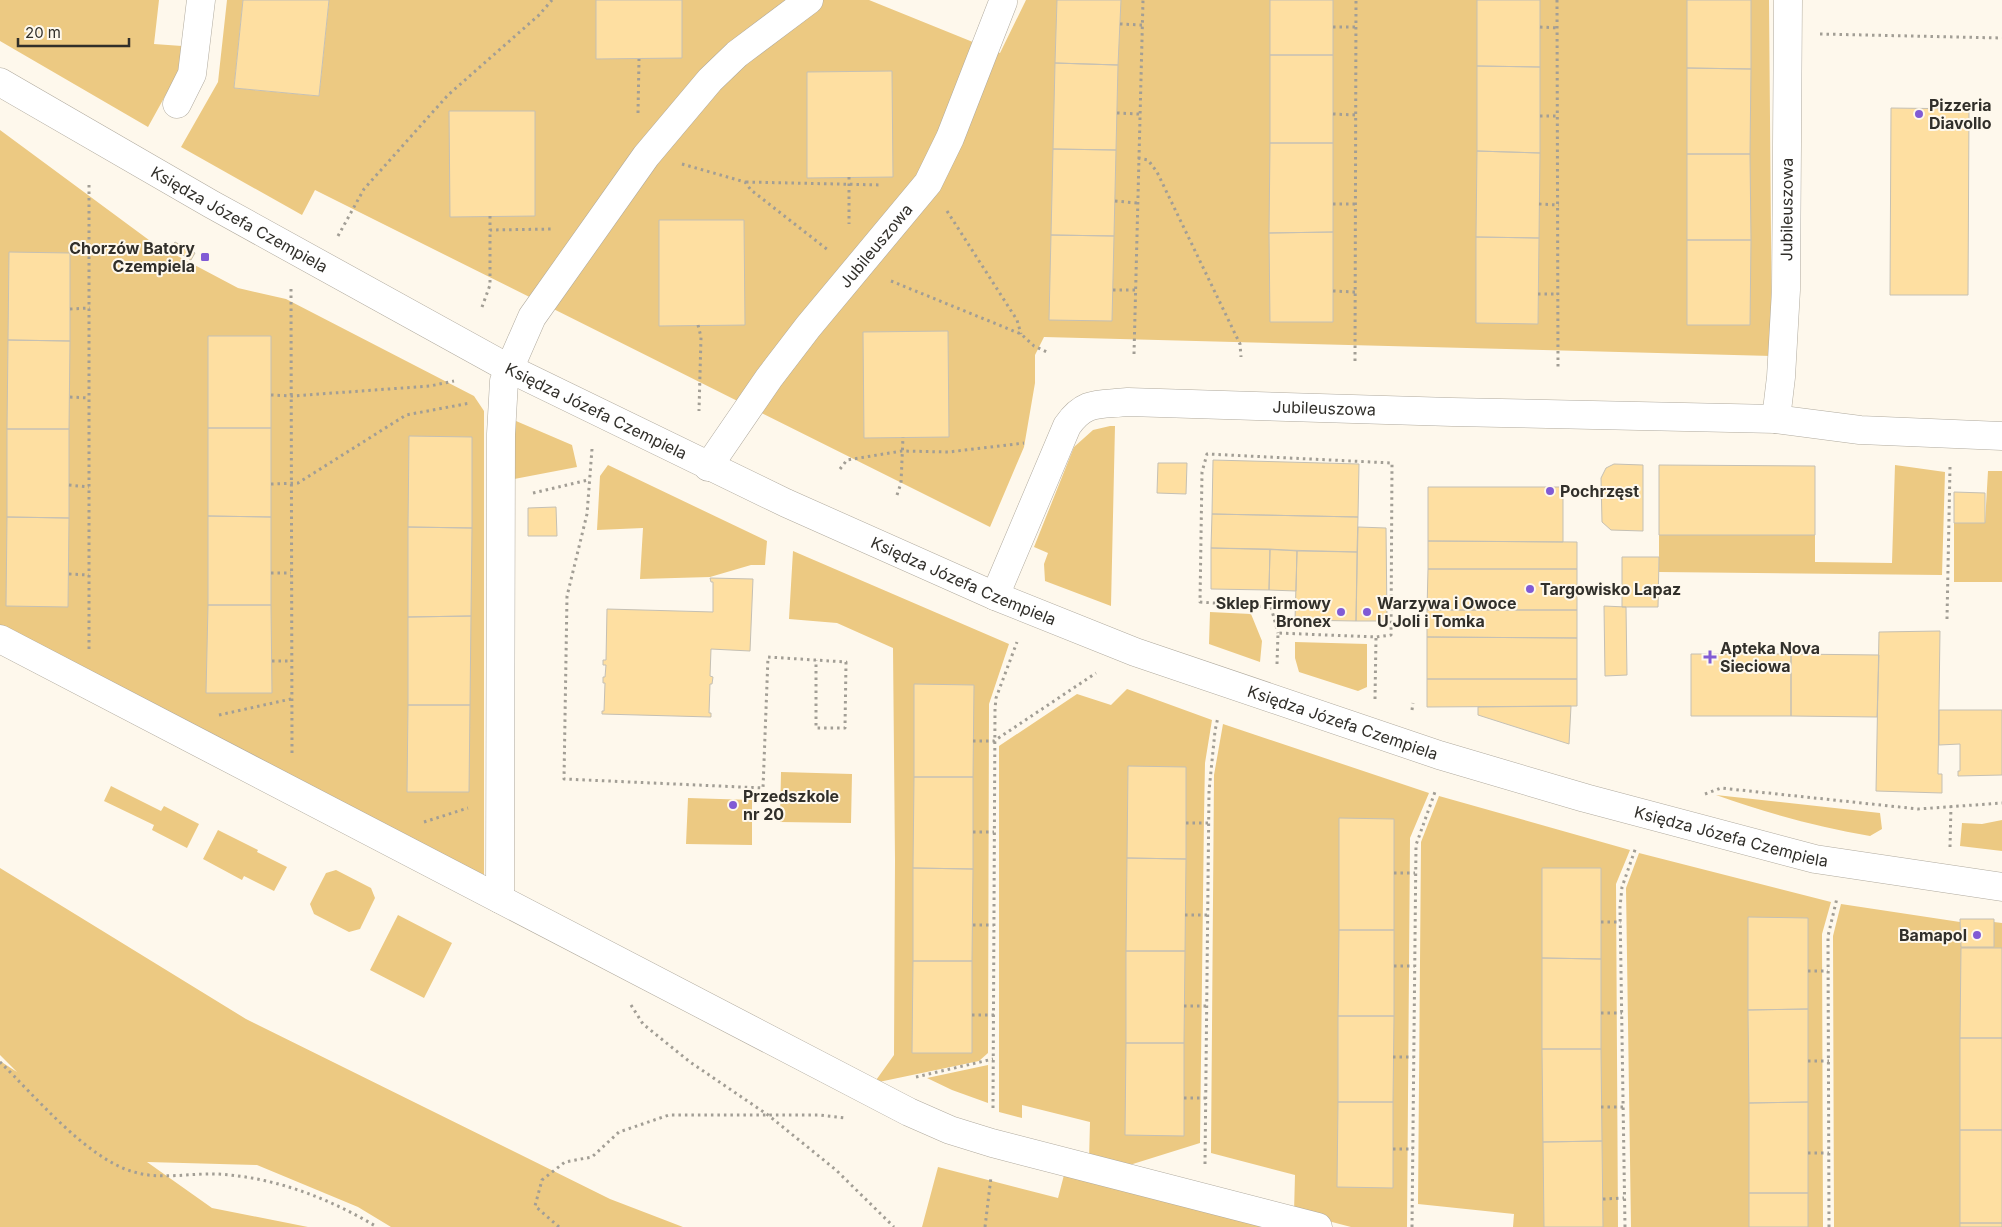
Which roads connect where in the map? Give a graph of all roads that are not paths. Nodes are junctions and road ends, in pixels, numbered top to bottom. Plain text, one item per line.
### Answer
1 (201, 0) edge
2 (808, 0) edge
3 (1788, 0) edge
4 (1003, 2) dead end
5 (0, 82) edge
6 (177, 104) dead end
7 (508, 368) junction
8 (1776, 419) junction
9 (2002, 436) edge
10 (708, 467) junction
11 (995, 596) junction
12 (0, 639) edge
13 (2002, 887) edge
14 (500, 899) junction
15 (1318, 1227) edge

1 - 6 street
2 - 7 street
3 - 8 street, Jubileuszowa
4 - 10 street, Jubileuszowa
5 - 7 street, Księdza Józefa Czempiela
7 - 10 street, Księdza Józefa Czempiela
7 - 14 street
8 - 9 street, Jubileuszowa
8 - 11 street, Jubileuszowa
10 - 11 street, Księdza Józefa Czempiela
11 - 13 street, Księdza Józefa Czempiela
12 - 14 street
14 - 15 street

